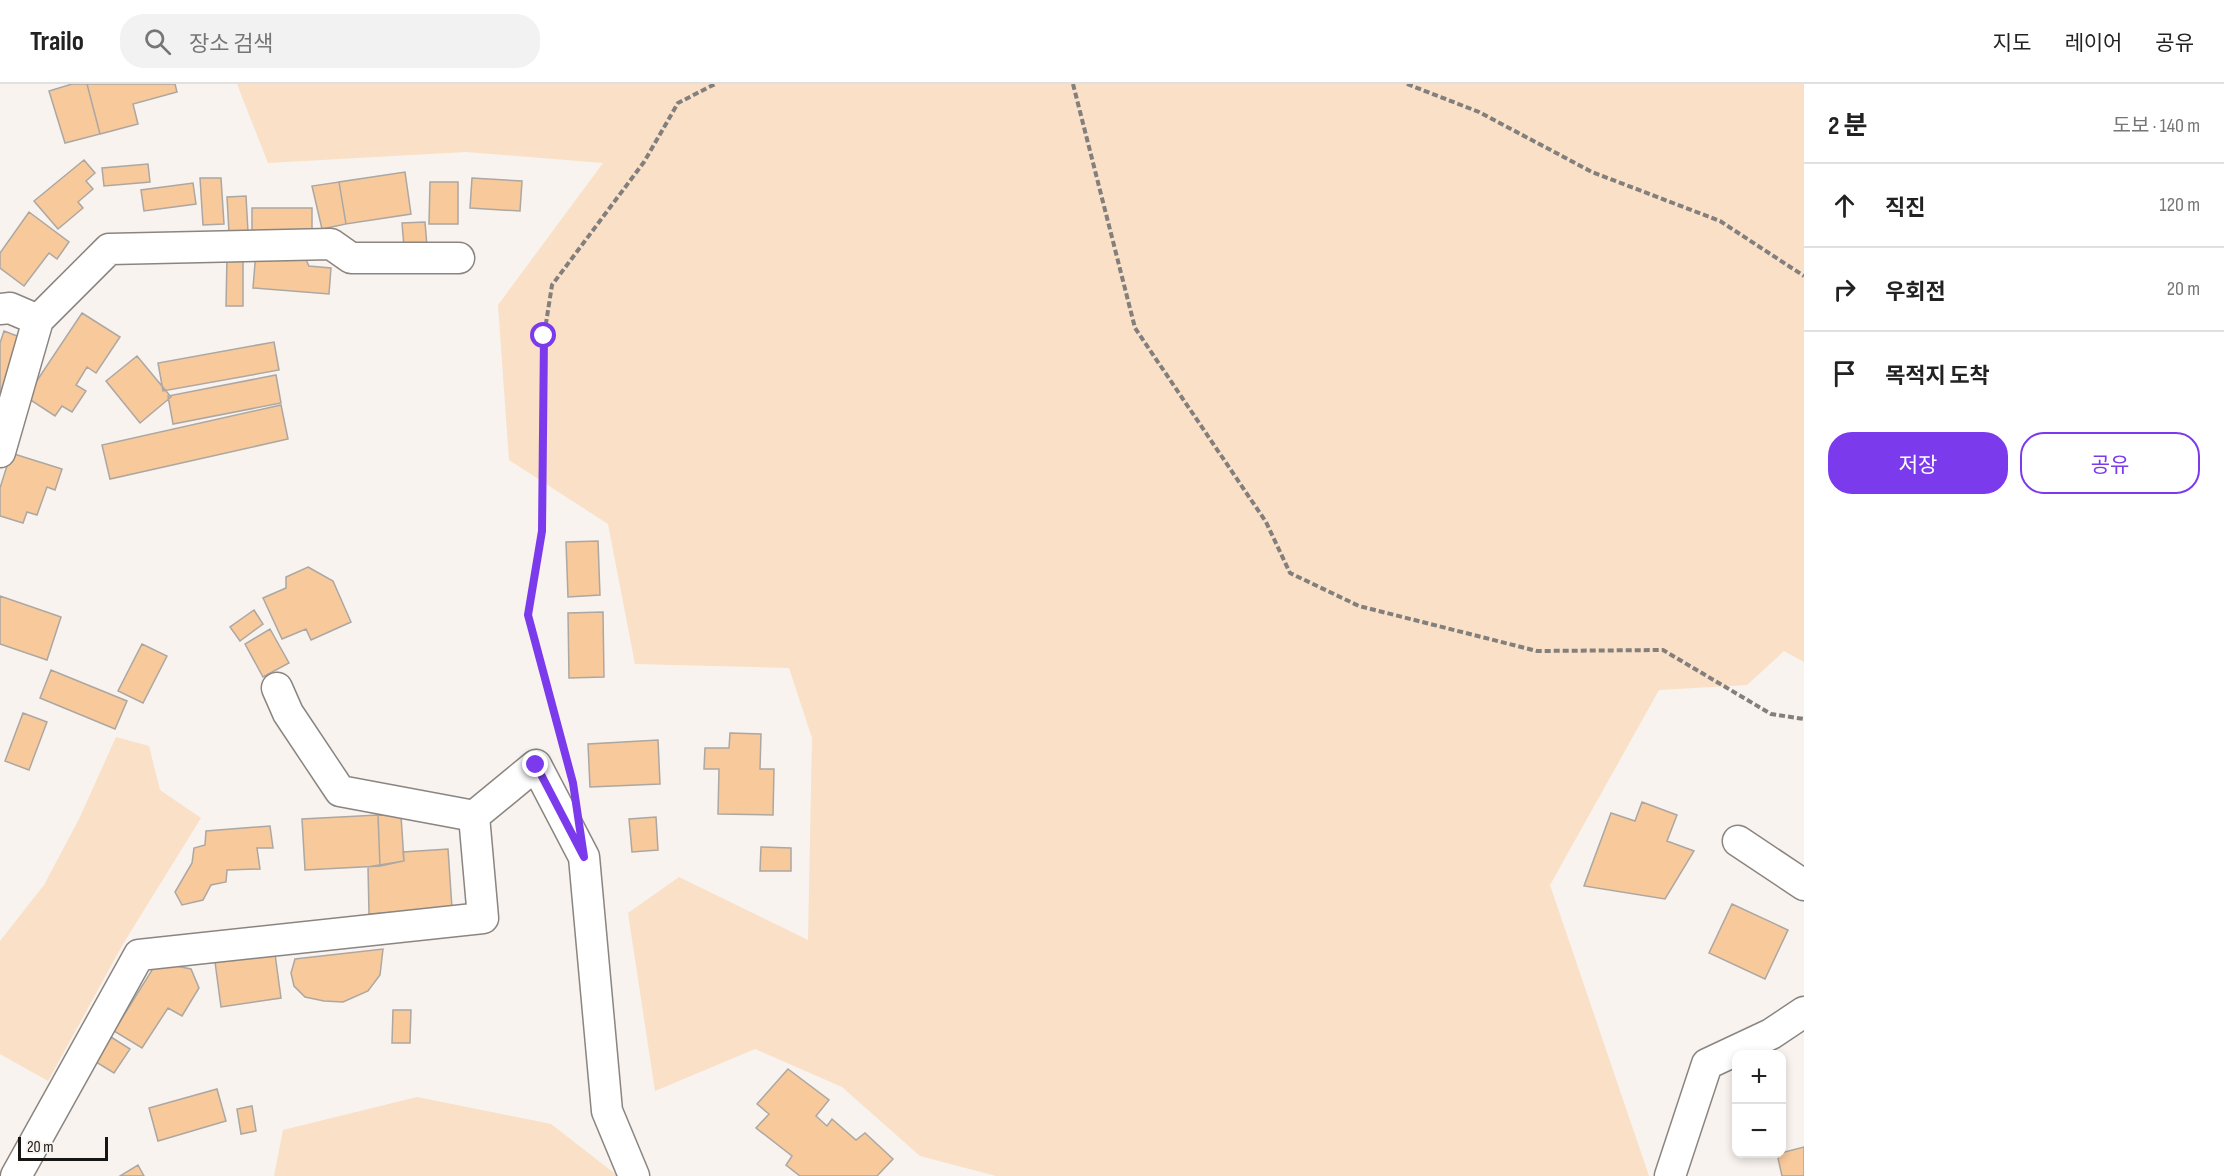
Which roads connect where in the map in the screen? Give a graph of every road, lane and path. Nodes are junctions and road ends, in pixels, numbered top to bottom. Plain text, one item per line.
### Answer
1 (715, 84) edge
2 (1073, 84) edge
3 (1407, 84) edge
4 (459, 258) dead end
5 (1804, 276) edge
6 (3, 304) edge
7 (38, 320) junction
8 (0, 452) edge
9 (276, 688) dead end
10 (1804, 719) edge
11 (567, 761) dead end
12 (474, 816) junction
13 (1738, 841) dead end
14 (1804, 885) edge
15 (1804, 1012) edge
16 (16, 1176) edge
17 (634, 1176) edge
18 (1670, 1176) edge

1 - 11 path
2 - 10 path
3 - 5 path
4 - 7 street
6 - 7 street
7 - 8 street
9 - 12 street
12 - 16 street
12 - 17 street
13 - 14 street
15 - 18 street

